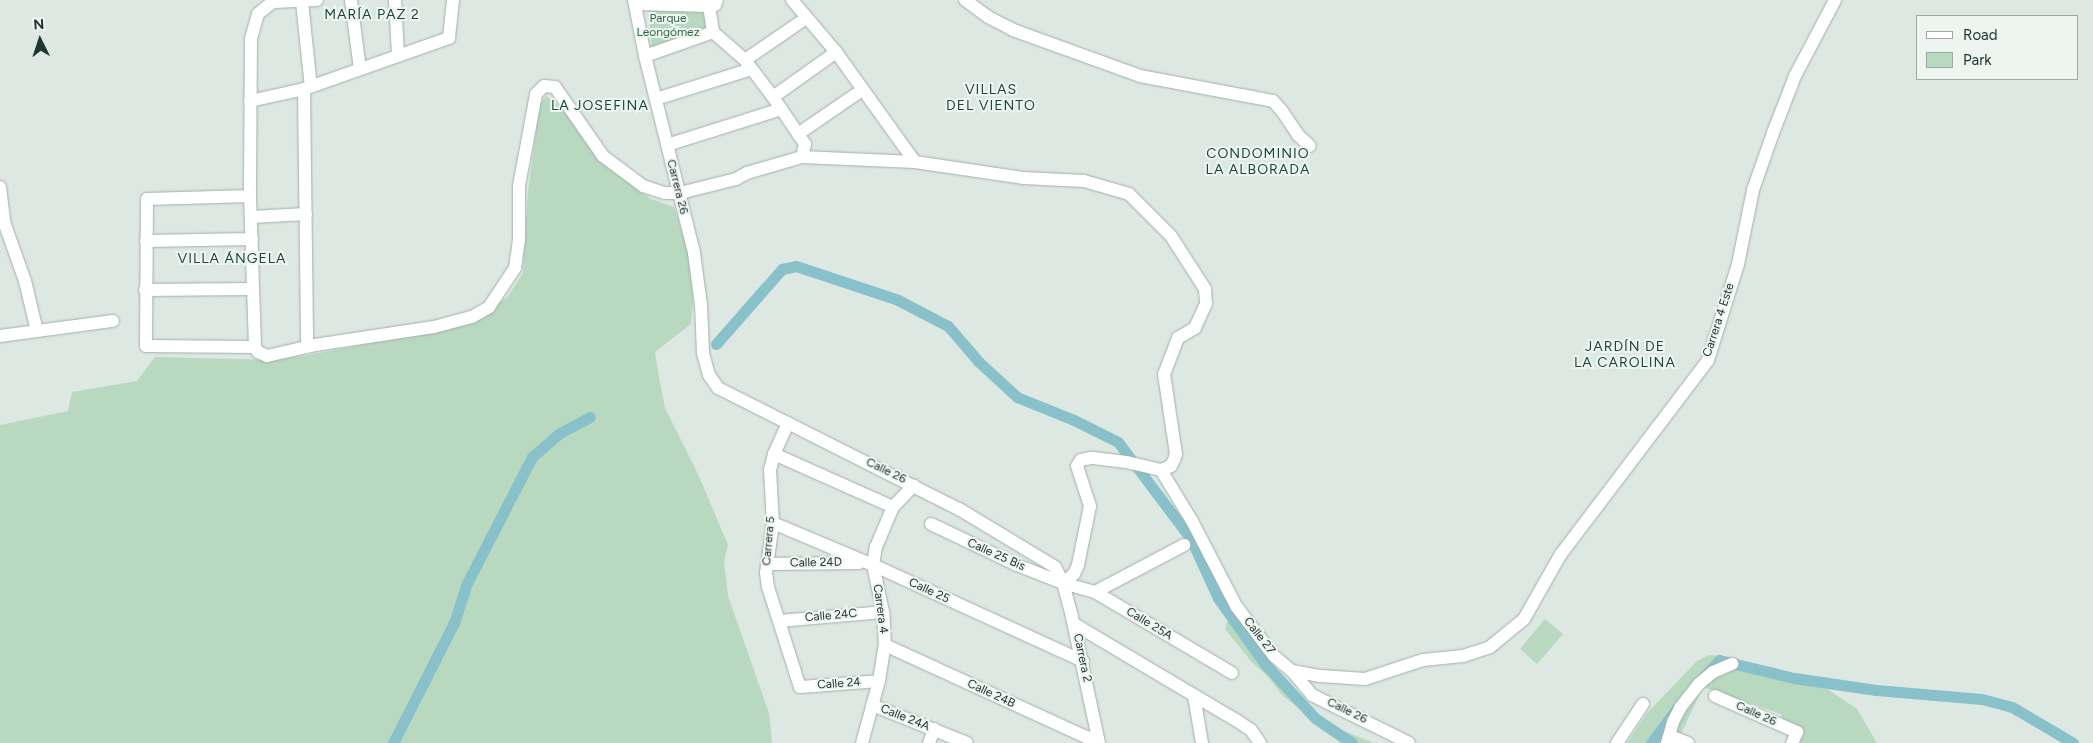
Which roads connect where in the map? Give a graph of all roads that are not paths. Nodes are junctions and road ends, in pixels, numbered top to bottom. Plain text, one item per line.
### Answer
1 (316, 0) edge
2 (351, 0) edge
3 (394, 0) edge
4 (453, 0) edge
5 (792, 0) edge
6 (965, 0) edge
7 (1835, 0) edge
8 (274, 1) edge
9 (302, 2) junction
10 (640, 2) edge
11 (715, 3) edge
12 (806, 18) junction
13 (713, 32) junction
14 (836, 52) junction
15 (398, 56) junction
16 (645, 56) junction
17 (748, 64) junction
18 (360, 69) junction
19 (307, 88) junction
20 (862, 90) junction
21 (773, 97) junction
22 (656, 99) junction
23 (250, 101) junction
24 (781, 109) junction
25 (798, 134) junction
26 (667, 145) junction
27 (1310, 146) dead end
28 (802, 157) junction
29 (914, 162) junction
30 (0, 187) edge
31 (680, 193) junction
32 (250, 196) junction
33 (306, 214) junction
34 (252, 216) junction
35 (252, 239) junction
36 (146, 241) junction
37 (253, 288) junction
38 (145, 290) junction
39 (113, 321) dead end
40 (37, 331) junction
41 (0, 336) edge
42 (307, 346) junction
43 (255, 347) junction
44 (709, 375) joint
45 (788, 424) junction
46 (774, 454) junction
47 (1156, 469) junction
48 (914, 485) junction
49 (893, 507) junction
50 (773, 523) junction
51 (931, 524) dead end
52 (1184, 545) dead end
53 (768, 564) junction
54 (869, 564) junction
55 (1061, 579) junction
56 (1095, 592) junction
57 (883, 612) junction
58 (780, 621) junction
59 (1074, 624) junction
60 (885, 645) junction
61 (1083, 661) junction
62 (1732, 664) dead end
63 (1292, 672) junction
64 (1232, 674) dead end
65 (878, 681) junction
66 (800, 687) joint
67 (1194, 696) junction
68 (1716, 696) dead end
69 (1643, 704) dead end
70 (872, 705) junction
71 (934, 729) junction
72 (1794, 738) edge
73 (1668, 739) edge
74 (867, 741) edge
75 (1091, 741) edge
76 (928, 743) edge
77 (967, 743) edge
78 (1202, 743) edge
79 (1260, 743) edge
80 (1409, 743) edge
81 (1617, 743) edge
82 (1688, 743) edge

1 - 9 street
2 - 18 street
3 - 15 street
4 - 15 street
5 - 12 street
6 - 27 street
7 - 63 street, Carrera 4 Este
8 - 9 street
8 - 23 street
9 - 19 street
10 - 11 street
10 - 16 street, Carrera 26
11 - 13 street
12 - 14 street
12 - 17 street
13 - 16 street
13 - 17 street
14 - 20 street
14 - 21 street
15 - 18 street
16 - 22 street, Carrera 26
17 - 21 street
17 - 22 street
18 - 19 street
19 - 23 street
19 - 33 street
20 - 25 street
20 - 29 street
21 - 24 street
22 - 26 street, Carrera 26
23 - 32 street
24 - 25 street
24 - 26 street
25 - 28 street
26 - 31 street, Carrera 26
28 - 29 street
28 - 31 street
29 - 47 street
30 - 40 street
31 - 42 street
31 - 44 street, Carrera 26
32 - 34 street
32 - 36 street
33 - 34 street
33 - 42 street
34 - 35 street
35 - 36 street
35 - 37 street
36 - 38 street
37 - 38 street
37 - 43 street
38 - 43 street
39 - 40 street
40 - 41 street
42 - 43 street
44 - 45 street, Calle 26
45 - 46 street, Carrera 5
45 - 48 street, Calle 26
46 - 49 street
46 - 50 street, Carrera 5
47 - 55 street
47 - 63 street, Calle 27
48 - 49 street, Carrera 4
48 - 55 street, Calle 26
49 - 54 street, Carrera 4
50 - 53 street, Carrera 5
50 - 54 street, Calle 25
51 - 55 street, Calle 25 Bis
52 - 56 street
53 - 54 street, Calle 24D
53 - 58 street, Carrera 5
54 - 57 street, Carrera 4
54 - 61 street, Calle 25
55 - 56 street, Calle 25A
55 - 59 street, Carrera 2
56 - 64 street, Calle 25A
57 - 58 street, Calle 24C
57 - 60 street, Carrera 4
58 - 66 street, Carrera 5
59 - 61 street, Carrera 2
59 - 67 street
60 - 65 street, Carrera 4
60 - 75 street, Calle 24B
61 - 75 street, Carrera 2
62 - 73 street
63 - 80 street, Calle 26
65 - 66 street, Calle 24
65 - 70 street, Carrera 4
67 - 78 street
67 - 79 street
68 - 72 street, Calle 26
69 - 81 street
70 - 71 street, Calle 24A
70 - 74 street, Carrera 4
71 - 76 street
71 - 77 street, Calle 24A
73 - 82 street

